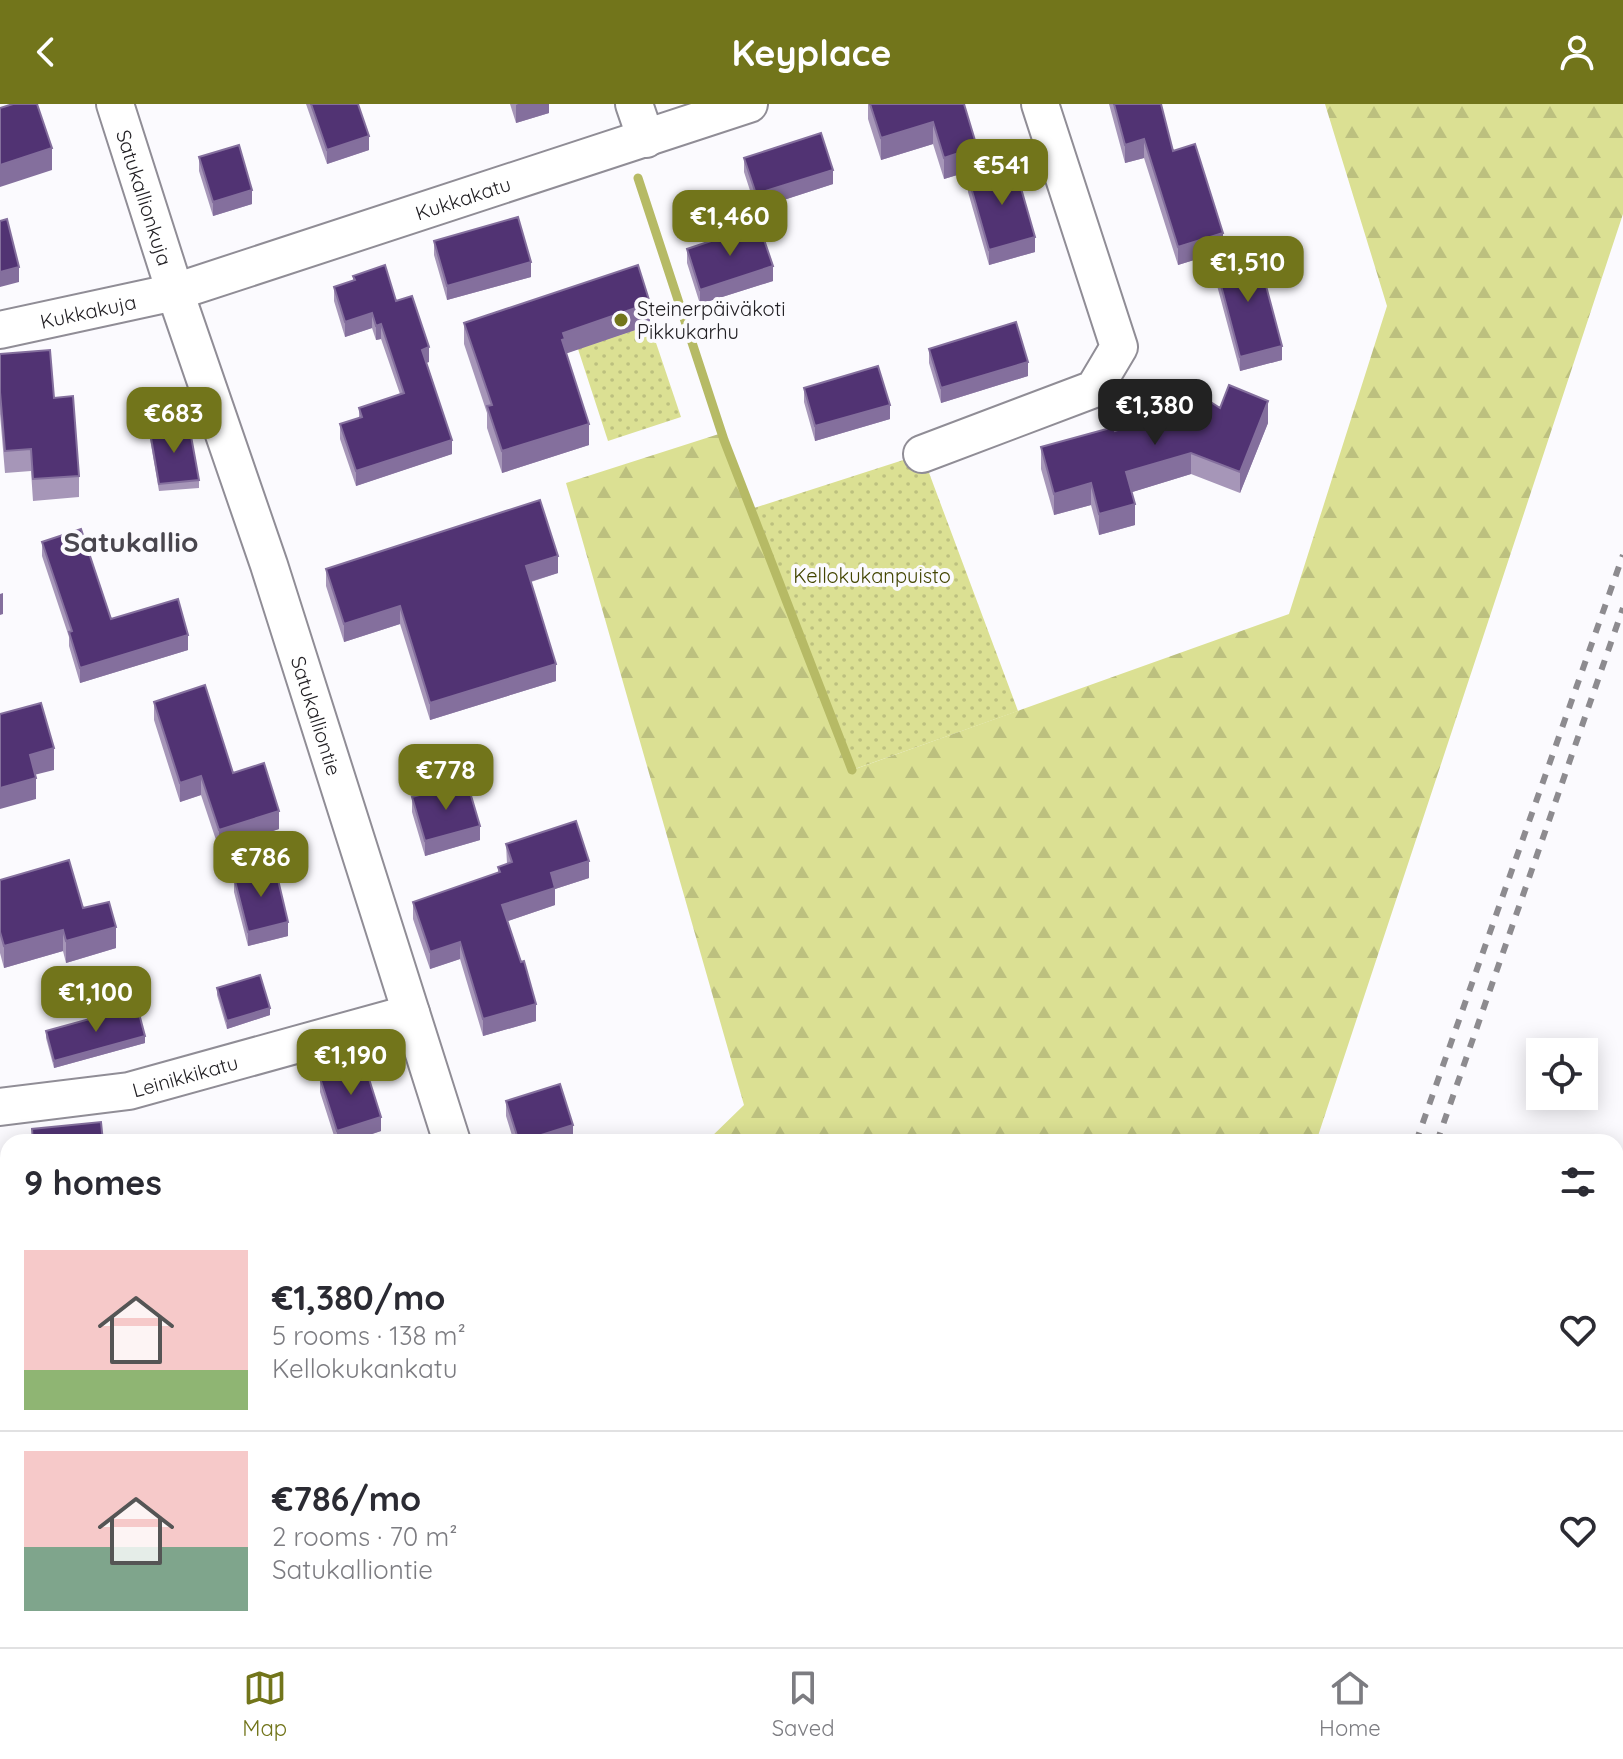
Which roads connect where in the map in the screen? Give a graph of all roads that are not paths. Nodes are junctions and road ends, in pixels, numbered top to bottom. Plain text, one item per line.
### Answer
1 (115, 104) edge
2 (634, 104) edge
3 (749, 104) edge
4 (1040, 104) edge
5 (646, 139) junction
6 (175, 292) junction
7 (0, 330) edge
8 (922, 454) dead end
9 (411, 1013) junction
10 (0, 1107) edge
11 (449, 1134) edge

1 - 6 street, Satukallionkuja
2 - 5 street
3 - 5 street, Kukkakatu
4 - 8 street
5 - 6 street, Kukkakatu
6 - 7 street, Kukkakuja
6 - 9 street, Satukalliontie
9 - 10 street, Leinikkikatu
9 - 11 street, Satukalliontie

